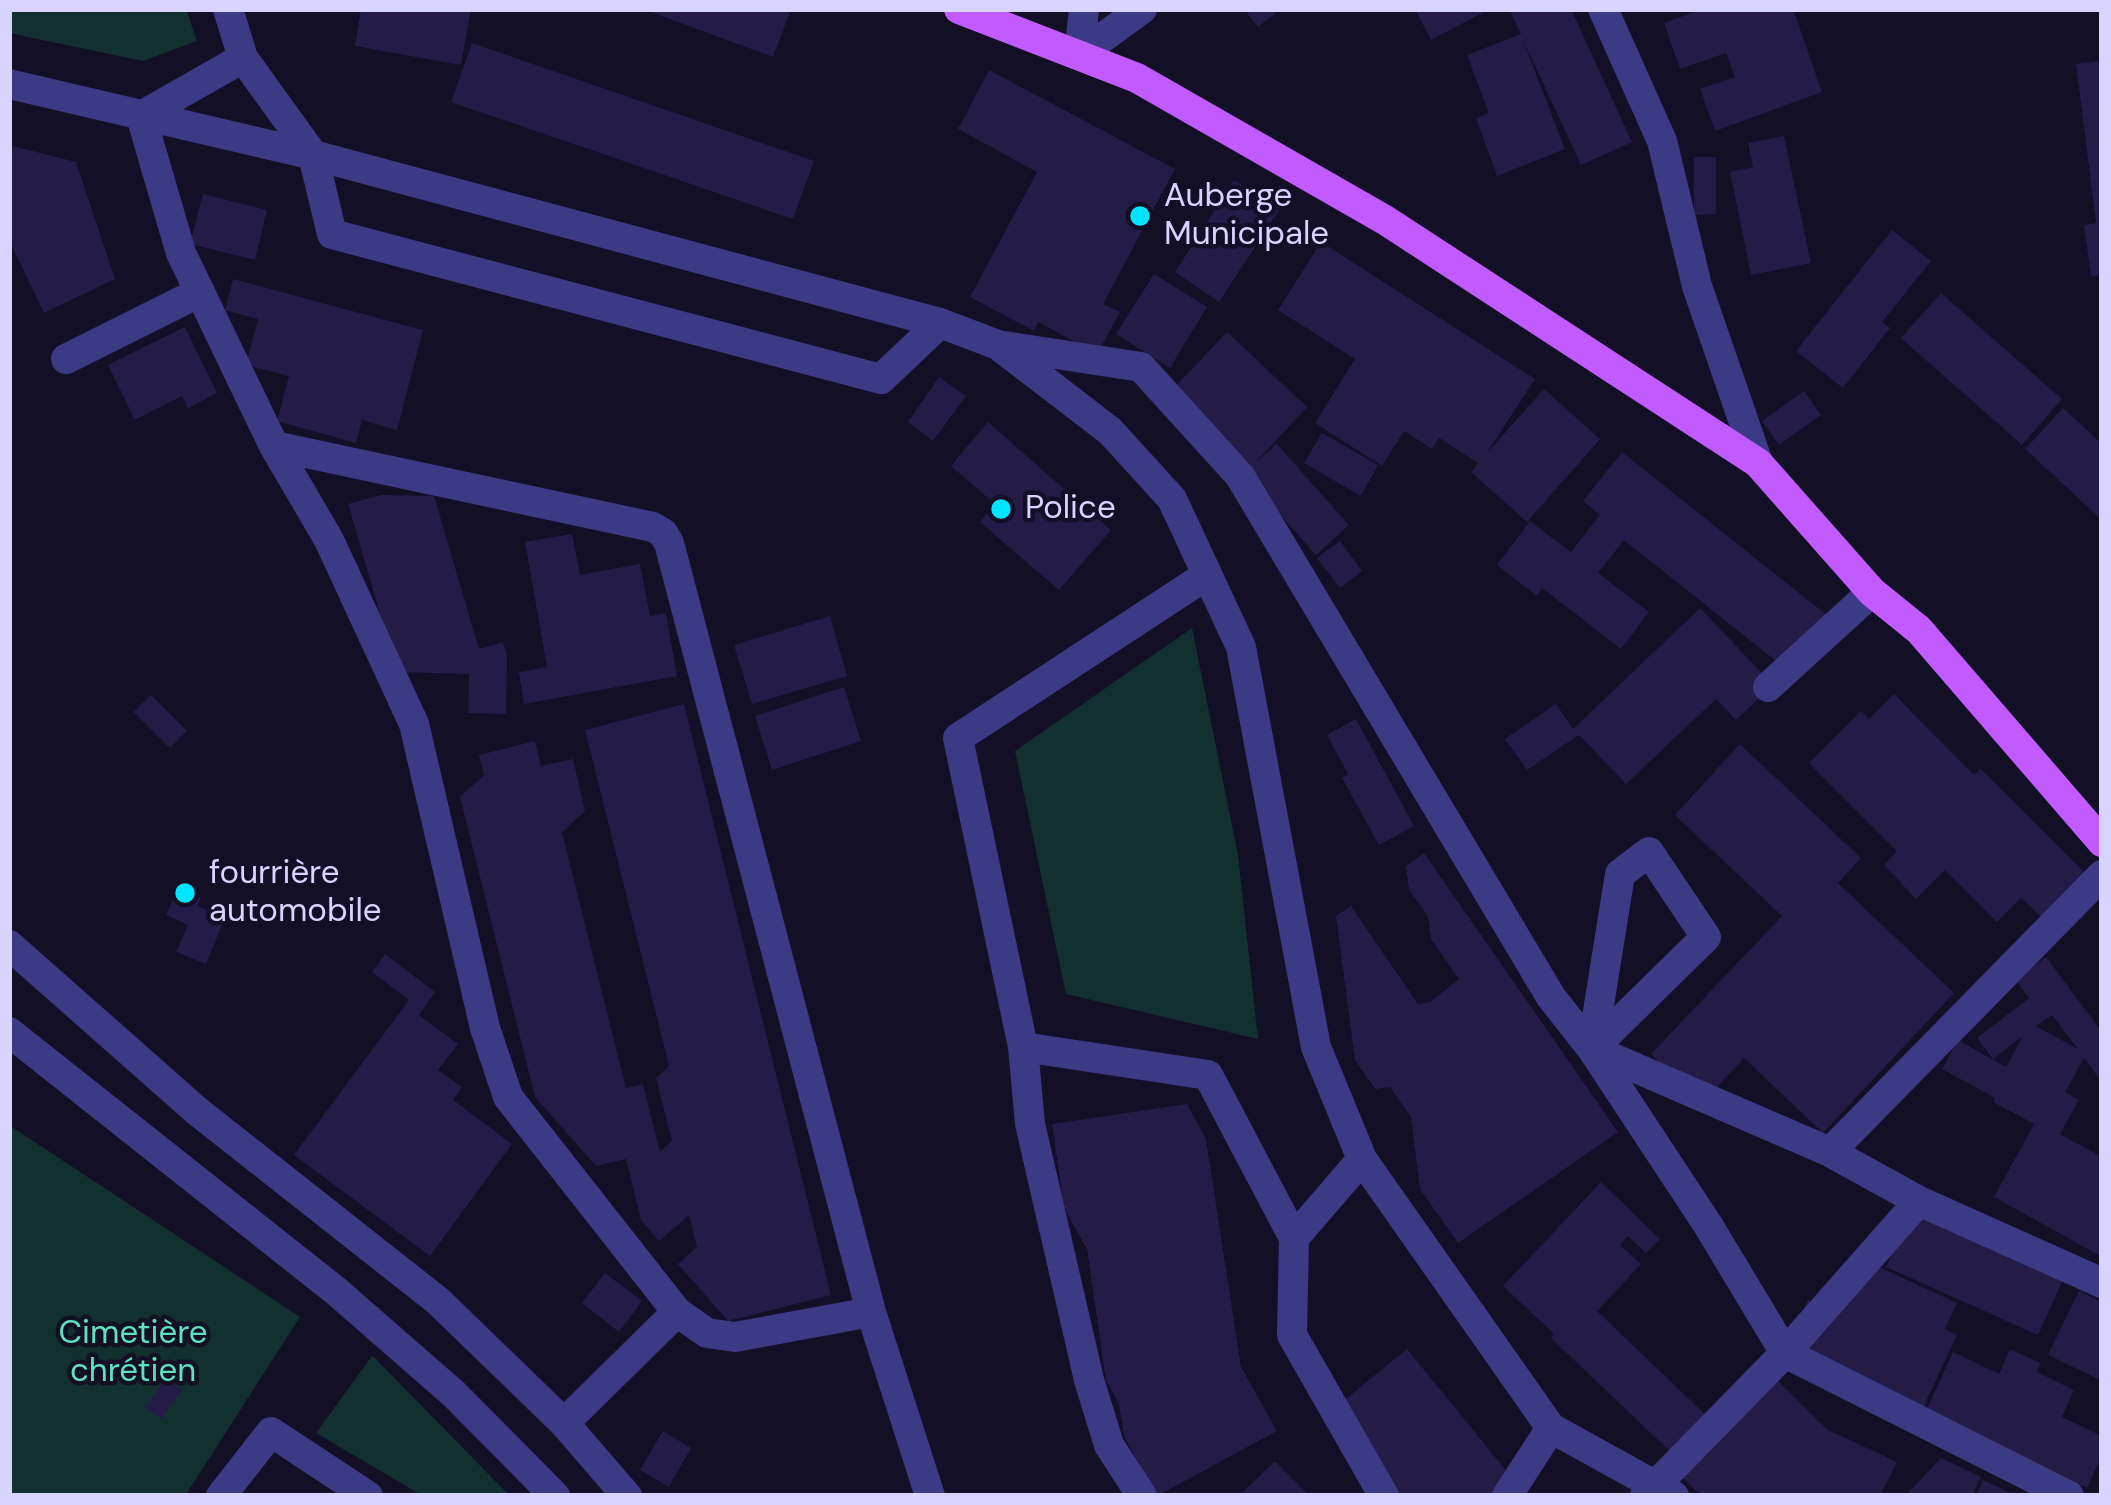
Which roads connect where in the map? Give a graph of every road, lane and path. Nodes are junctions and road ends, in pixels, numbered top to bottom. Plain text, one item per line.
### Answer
1 (228, 9) edge
2 (959, 9) edge
3 (1084, 9) edge
4 (1142, 9) edge
5 (1604, 9) edge
6 (1079, 55) junction
7 (243, 58) junction
8 (9, 84) edge
9 (141, 116) junction
10 (313, 155) junction
11 (200, 292) junction
12 (940, 322) junction
13 (998, 345) junction
14 (66, 359) dead end
15 (274, 446) junction
16 (1758, 463) junction
17 (1208, 575) junction
18 (1872, 592) junction
19 (1768, 687) dead end
20 (2102, 842) edge
21 (2102, 875) edge
22 (9, 945) edge
23 (9, 1032) edge
24 (1023, 1047) junction
25 (1592, 1049) junction
26 (1829, 1152) junction
27 (1362, 1159) junction
28 (1919, 1201) junction
29 (1294, 1238) junction
30 (2102, 1283) edge
31 (677, 1312) junction
32 (871, 1312) junction
33 (1785, 1353) junction
34 (564, 1423) junction
35 (1551, 1428) junction
36 (1658, 1493) edge
37 (221, 1496) edge
38 (368, 1496) edge
39 (555, 1496) edge
40 (627, 1496) edge
41 (930, 1496) edge
42 (1142, 1496) edge
43 (1384, 1496) edge
44 (1507, 1496) edge
45 (2069, 1496) edge

1 - 7 street
2 - 6 main road
3 - 6 street
4 - 6 street
5 - 16 street
6 - 16 main road
7 - 9 street
7 - 10 street
8 - 9 street
9 - 10 street
9 - 11 street
10 - 12 street
10 - 12 street
11 - 14 street
11 - 15 street
12 - 13 street
13 - 17 street
13 - 25 street
15 - 31 street
15 - 32 street
16 - 18 main road
17 - 24 street
17 - 27 street
18 - 19 street
18 - 20 main road
21 - 26 street
22 - 34 street
23 - 39 street
24 - 29 street
24 - 42 street
25 - 25 street
25 - 26 street
25 - 33 street
26 - 28 street
27 - 29 street
27 - 35 street
28 - 30 street
28 - 33 street
29 - 43 street
31 - 32 street
31 - 34 street
32 - 41 street
33 - 36 street
33 - 45 street
34 - 40 street
35 - 36 street
35 - 44 street
37 - 38 street

